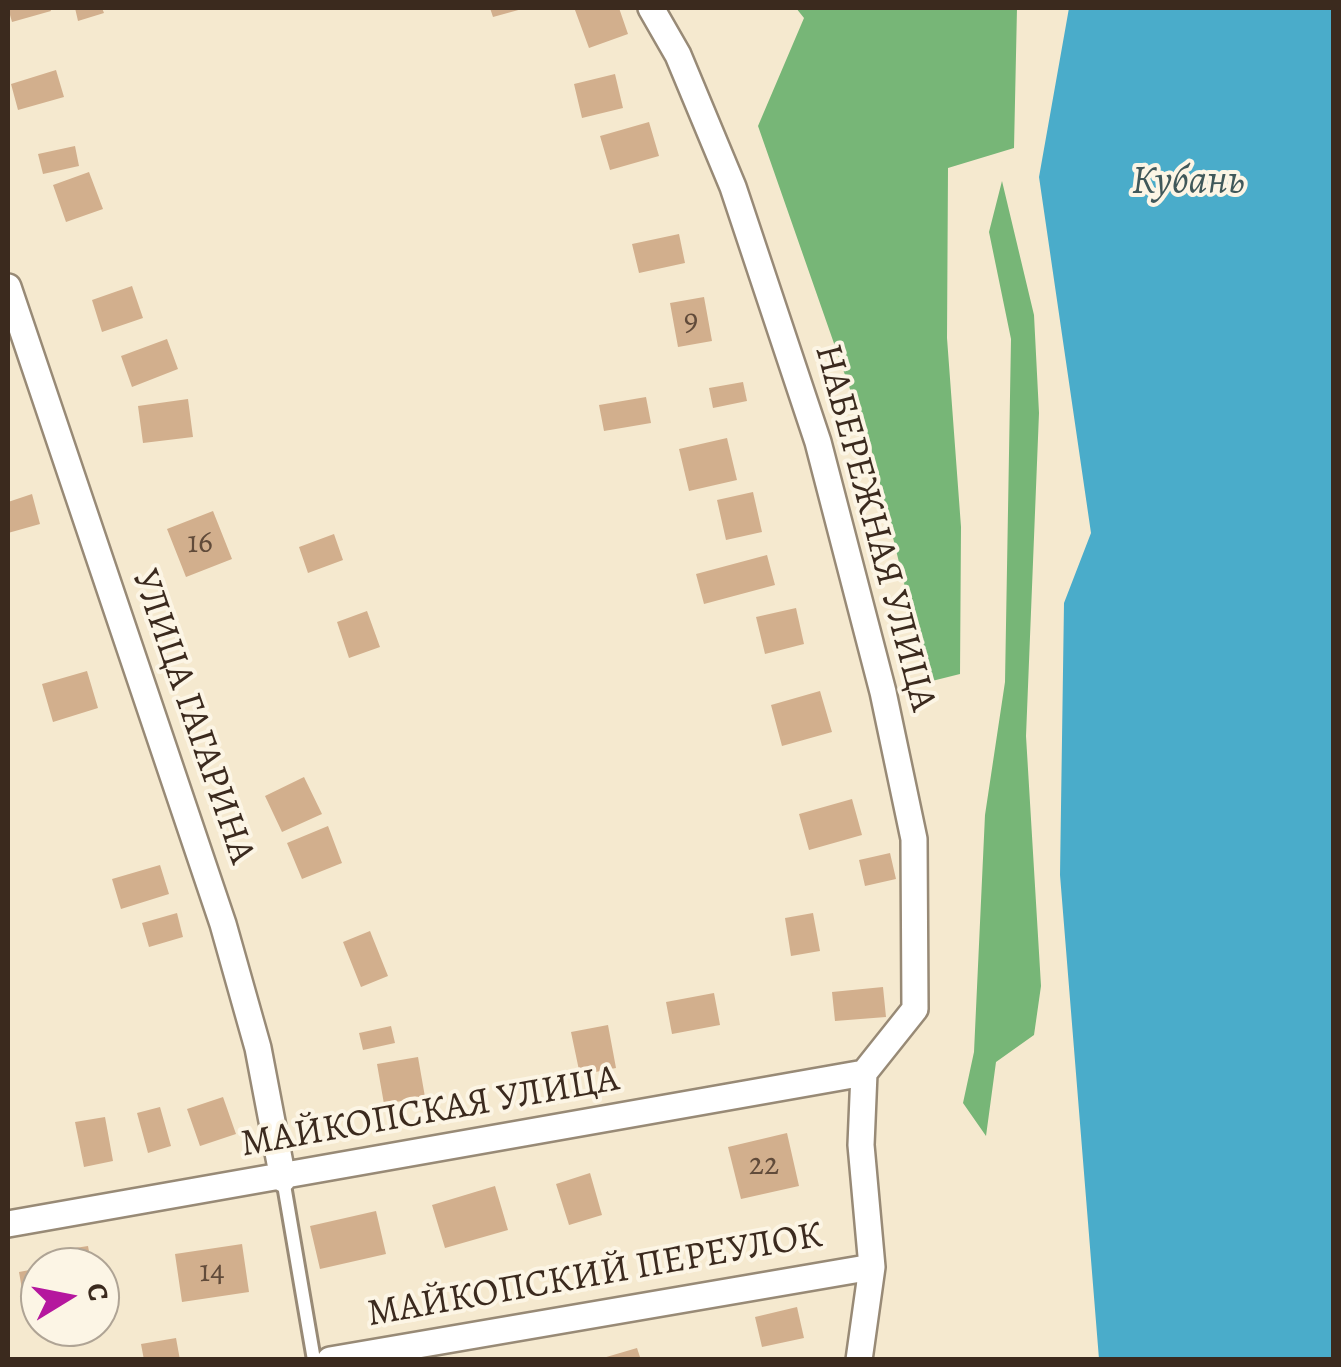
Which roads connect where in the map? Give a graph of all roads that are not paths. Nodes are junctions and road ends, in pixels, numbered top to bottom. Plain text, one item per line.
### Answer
1 (651, 8) edge
2 (8, 287) edge
3 (864, 1073) junction
4 (282, 1178) junction
5 (8, 1224) edge
6 (872, 1267) junction
7 (314, 1360) edge
8 (330, 1360) edge
9 (859, 1360) edge

1 - 3 street, НАБЕРЕЖНАЯ УЛИЦА
2 - 4 street, УЛИЦА ГАГАРИНА
3 - 4 street, МАЙКОПСКАЯ УЛИЦА
3 - 6 street
4 - 5 street, МАЙКОПСКАЯ УЛИЦА
4 - 7 lane
6 - 8 street, МАЙКОПСКИЙ ПЕРЕУЛОК
6 - 9 street

